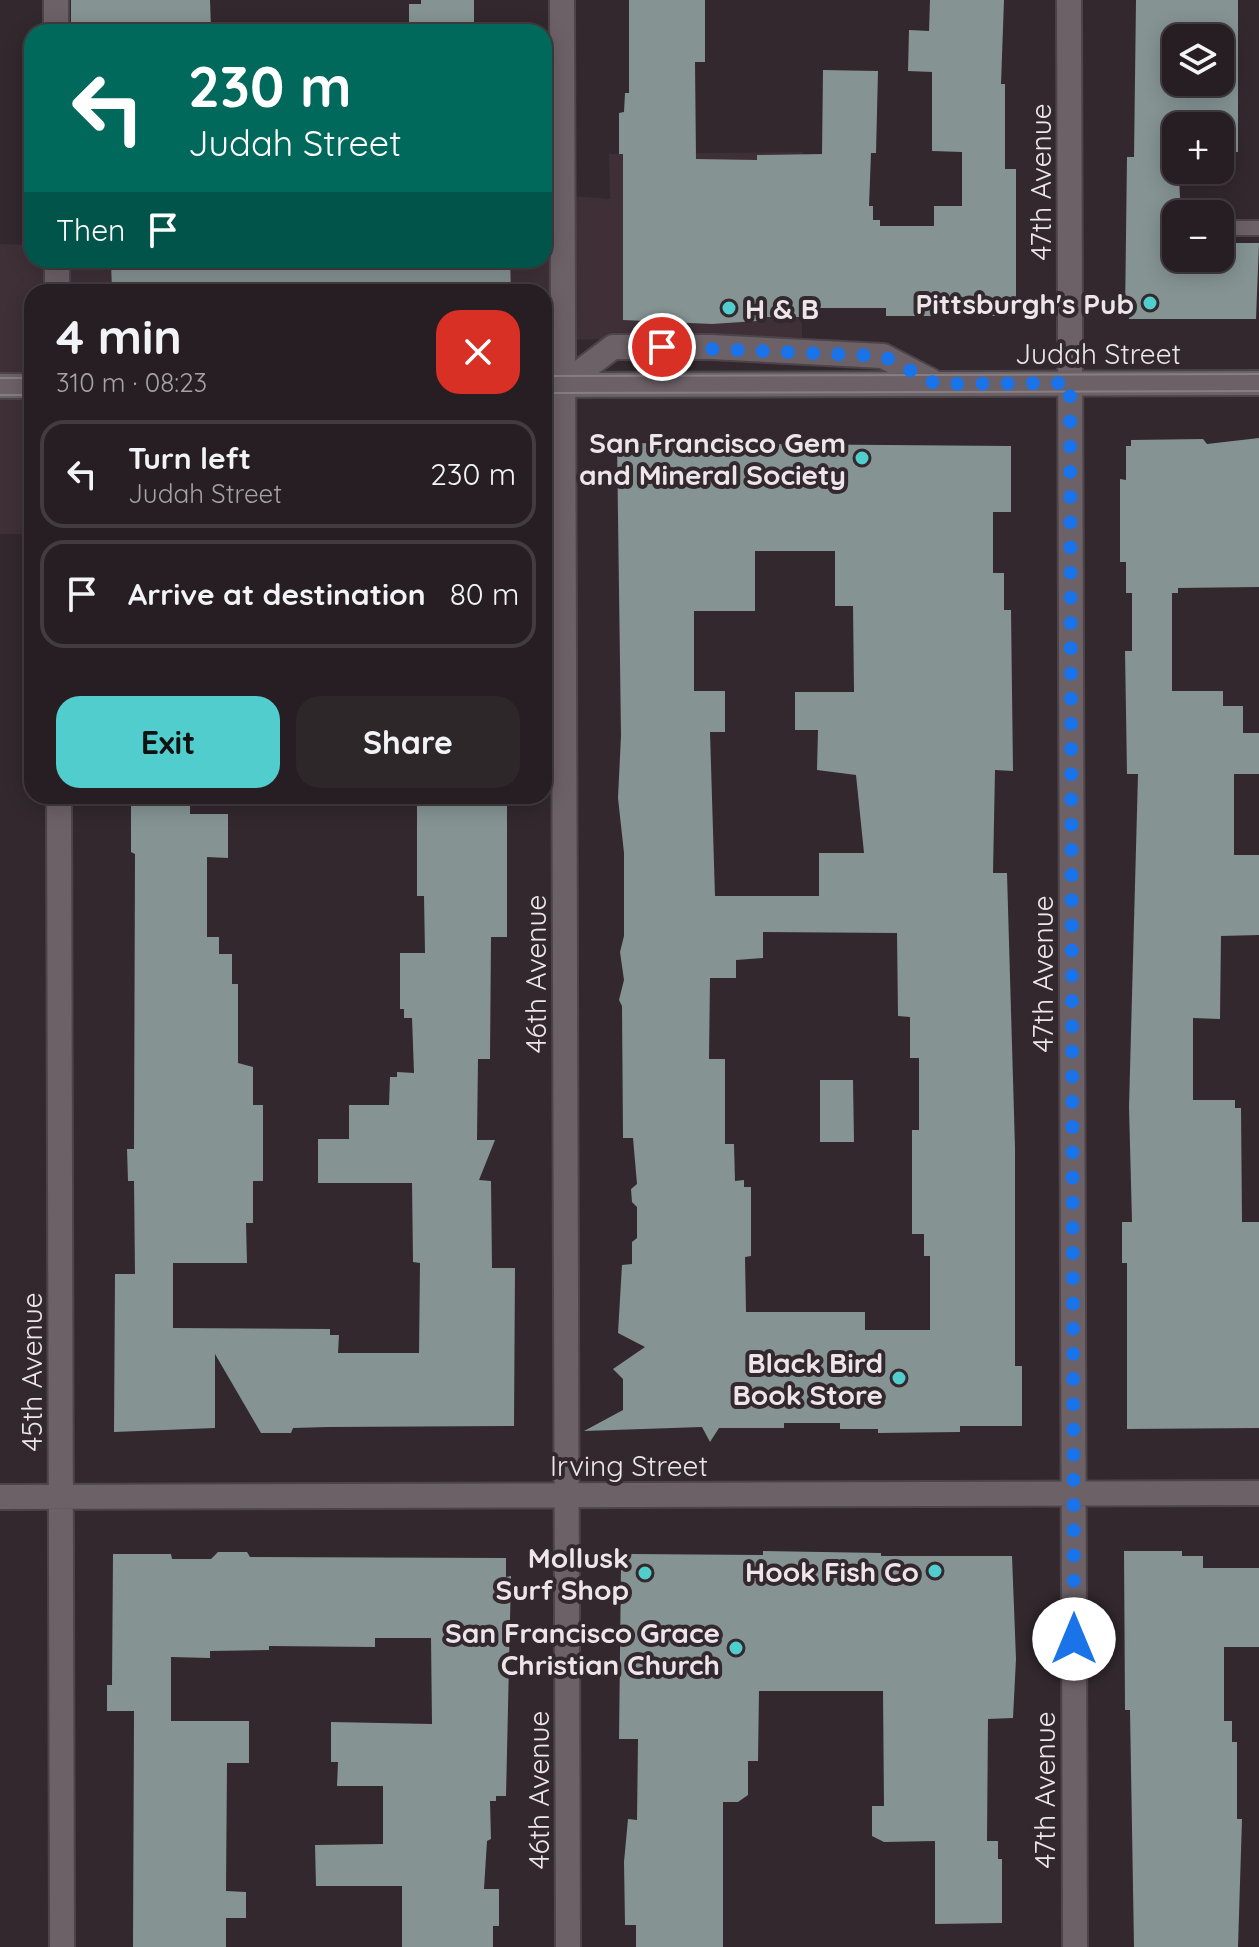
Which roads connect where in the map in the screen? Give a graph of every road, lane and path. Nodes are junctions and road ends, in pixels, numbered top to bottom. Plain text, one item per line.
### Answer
1 (56, 0) edge
2 (562, 0) edge
3 (1069, 0) edge
4 (56, 24) edge
5 (1234, 228) edge
6 (1259, 228) edge
7 (552, 325) edge
8 (1070, 383) junction
9 (1259, 383) edge
10 (936, 384) junction
11 (0, 386) edge
12 (24, 386) edge
13 (552, 389) edge
14 (552, 390) edge
15 (552, 438) edge
16 (554, 486) edge
17 (59, 804) edge
18 (1073, 1493) junction
19 (1259, 1493) edge
20 (567, 1496) junction
21 (0, 1497) edge
22 (61, 1497) junction
23 (62, 1947) edge
24 (568, 1947) edge
25 (1075, 1947) edge

1 - 4 street
2 - 7 street, 46th Avenue
3 - 8 street, 47th Avenue
5 - 6 lane
8 - 9 street, Judah Street
8 - 10 street, Judah Street
8 - 18 street, 47th Avenue
10 - 13 street, Judah Street
10 - 14 street, Judah Street
11 - 12 street
15 - 16 street, 46th Avenue
16 - 20 street, 46th Avenue
17 - 22 street, 45th Avenue
18 - 19 street, Irving Street
18 - 20 street, Irving Street
18 - 25 street, 47th Avenue
20 - 22 street, Irving Street
20 - 24 street, 46th Avenue
21 - 22 street, Irving Street
22 - 23 street, 45th Avenue

